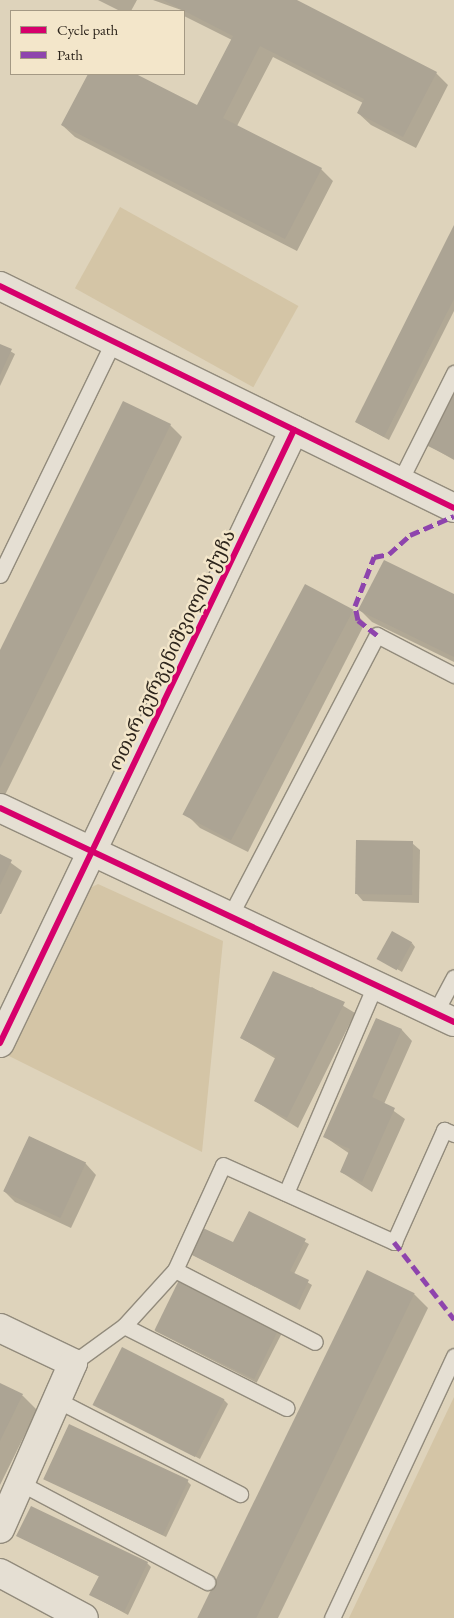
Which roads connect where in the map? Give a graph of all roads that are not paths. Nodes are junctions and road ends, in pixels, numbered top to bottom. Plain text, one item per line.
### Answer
1 (0, 286) edge
2 (114, 342) junction
3 (454, 373) edge
4 (294, 430) junction
5 (400, 481) junction
6 (454, 508) edge
7 (0, 575) edge
8 (454, 674) edge
9 (0, 808) edge
10 (92, 853) junction
11 (230, 916) junction
12 (454, 977) edge
13 (376, 983) junction
14 (445, 1017) edge
15 (0, 1042) edge
16 (454, 1134) edge
17 (286, 1193) junction
18 (175, 1270) junction
19 (124, 1326) junction
20 (0, 1328) edge
21 (315, 1342) dead end
22 (454, 1356) edge
23 (73, 1363) junction
24 (57, 1400) junction
25 (286, 1408) dead end
26 (20, 1483) junction
27 (240, 1494) dead end
28 (0, 1529) edge
29 (0, 1573) edge
30 (207, 1582) dead end
31 (84, 1618) edge
32 (332, 1618) edge

1 - 2 street
2 - 4 street
2 - 7 lane
3 - 5 lane
4 - 5 street
4 - 10 street, ოთარ გურგენიშვილის ქუჩა
5 - 6 street
8 - 11 lane
9 - 10 street
10 - 11 street
10 - 15 street, ოთარ გურგენიშვილის ქუჩა
11 - 13 street
12 - 14 lane
13 - 14 street
13 - 17 lane
16 - 17 lane
17 - 18 lane
18 - 19 lane
18 - 21 lane
19 - 23 lane
19 - 25 lane
20 - 23 street
22 - 32 lane
23 - 24 street
24 - 26 street
24 - 27 lane
26 - 28 street
26 - 30 lane
29 - 31 street

